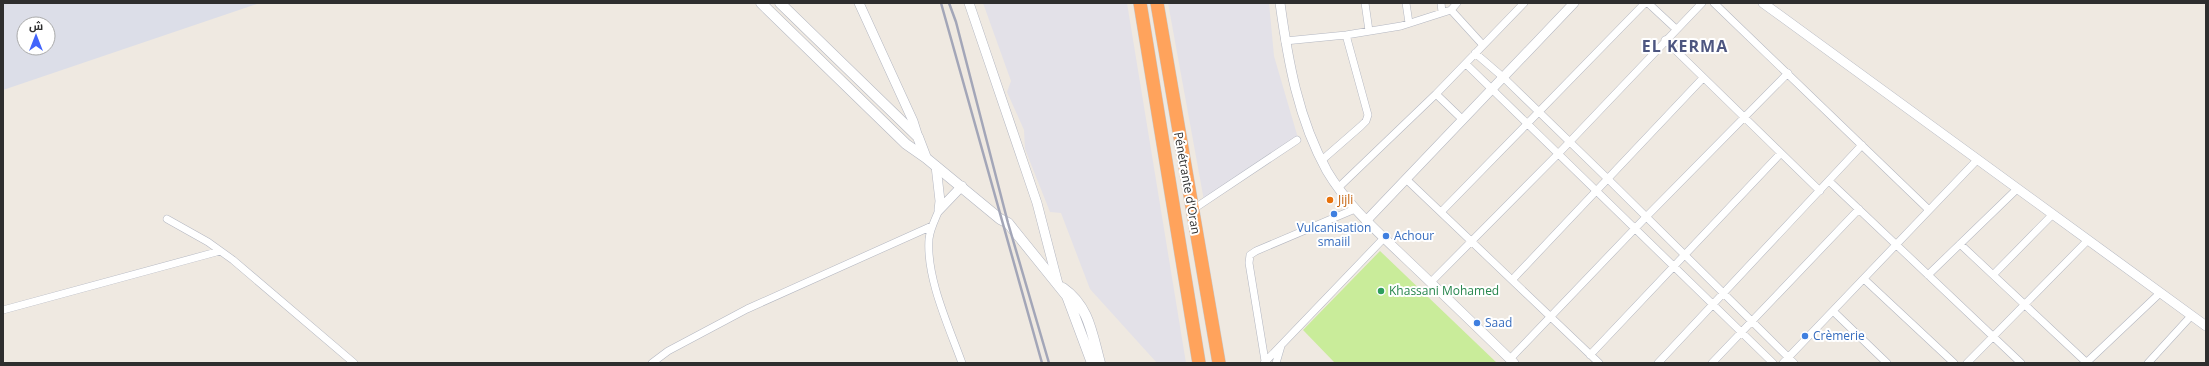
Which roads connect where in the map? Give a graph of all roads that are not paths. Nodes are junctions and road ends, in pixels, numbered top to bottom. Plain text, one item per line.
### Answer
1 (761, 3) edge
2 (780, 3) edge
3 (859, 3) edge
4 (969, 3) edge
5 (1140, 3) edge
6 (1157, 3) edge
7 (1280, 3) edge
8 (1365, 3) edge
9 (1406, 3) edge
10 (1441, 3) edge
11 (1457, 3) edge
12 (1524, 3) edge
13 (1574, 3) edge
14 (1647, 3) edge
15 (1702, 3) edge
16 (1714, 3) edge
17 (1763, 3) edge
18 (1451, 10) junction
19 (1442, 12) junction
20 (1409, 23) junction
21 (1676, 29) junction
22 (1369, 31) junction
23 (1346, 35) junction
24 (1665, 40) junction
25 (1285, 41) junction
26 (1482, 44) junction
27 (1475, 53) junction
28 (1466, 64) junction
29 (1788, 73) junction
30 (1504, 78) junction
31 (1703, 78) junction
32 (1493, 89) junction
33 (1436, 94) junction
34 (1538, 112) junction
35 (1744, 118) junction
36 (1463, 120) junction
37 (1528, 124) junction
38 (918, 137) junction
39 (1297, 140) dead end
40 (1568, 142) junction
41 (1862, 145) junction
42 (1559, 153) junction
43 (1781, 153) junction
44 (926, 158) junction
45 (1322, 160) junction
46 (1977, 160) junction
47 (936, 166) junction
48 (1607, 178) junction
49 (1406, 179) junction
50 (1829, 181) junction
51 (962, 186) junction
52 (1339, 187) junction
53 (2017, 189) junction
54 (1595, 191) junction
55 (1820, 191) junction
56 (1355, 209) junction
57 (1859, 209) junction
58 (939, 210) junction
59 (1192, 210) junction
60 (1929, 210) junction
61 (1441, 212) junction
62 (2052, 215) junction
63 (1646, 217) junction
64 (167, 219) dead end
65 (1366, 221) junction
66 (932, 226) junction
67 (1635, 228) junction
68 (1384, 238) junction
69 (1471, 240) junction
70 (2088, 240) junction
71 (1960, 244) junction
72 (1896, 245) junction
73 (220, 251) junction
74 (1684, 256) junction
75 (1675, 266) junction
76 (1928, 275) junction
77 (1993, 275) junction
78 (1864, 279) junction
79 (1512, 280) junction
80 (1431, 282) junction
81 (1058, 284) junction
82 (2160, 293) junction
83 (1724, 294) junction
84 (1714, 305) junction
85 (2025, 305) junction
86 (3, 310) edge
87 (1833, 311) junction
88 (2191, 316) junction
89 (1549, 317) junction
90 (1752, 322) junction
91 (2206, 326) edge
92 (1742, 333) junction
93 (1992, 336) junction
94 (1282, 344) junction
95 (1590, 355) junction
96 (1276, 360) edge
97 (1786, 360) edge
98 (1512, 361) edge
99 (1265, 362) edge
100 (354, 363) edge
101 (652, 363) edge
102 (962, 363) edge
103 (1092, 363) edge
104 (1100, 363) edge
105 (1199, 363) edge
106 (1219, 363) edge
107 (1282, 363) edge
108 (1599, 363) edge
109 (1658, 363) edge
110 (1712, 363) edge
111 (1773, 363) edge
112 (1794, 363) edge
113 (1887, 363) edge
114 (1954, 363) edge
115 (1966, 363) edge
116 (2021, 363) edge
117 (2086, 363) edge
118 (2148, 363) edge

1 - 44 main road
2 - 38 main road
3 - 38 street
4 - 81 street
5 - 105 highway, Pénétrante d'Oran
6 - 59 highway, Pénétrante d'Oran
7 - 25 street
8 - 22 street
9 - 20 street
10 - 19 street
11 - 18 street
12 - 26 street
13 - 30 street
14 - 21 street
14 - 34 street
15 - 21 street
16 - 29 street
17 - 46 street
18 - 19 street
18 - 26 street
19 - 20 street
20 - 22 street
21 - 24 street
22 - 23 street
23 - 25 street
23 - 45 street
24 - 31 street
24 - 40 street
25 - 45 street
26 - 27 street
27 - 28 street
27 - 30 street
28 - 32 street
28 - 33 street
29 - 35 street
29 - 41 street
30 - 32 street
30 - 34 street
31 - 35 street
31 - 48 street
32 - 36 street
32 - 37 street
33 - 36 street
33 - 52 street
34 - 37 street
34 - 40 street
35 - 43 street
35 - 63 street
36 - 49 street
37 - 42 street
37 - 61 street
38 - 44 main road
39 - 59 street
40 - 42 street
40 - 48 street
41 - 50 street
41 - 60 street
42 - 54 street
42 - 69 street
43 - 55 street
43 - 74 street
44 - 47 main road
45 - 52 street
46 - 53 street
46 - 60 street
47 - 51 main road
47 - 58 street
48 - 54 street
48 - 63 street
49 - 61 street
49 - 65 street
50 - 55 street
50 - 57 street
51 - 58 street
51 - 81 main road
52 - 56 street
53 - 62 street
53 - 71 street
54 - 67 street
54 - 79 street
55 - 83 street
56 - 65 street
56 - 99 street
57 - 72 street
57 - 90 street
58 - 66 street
59 - 106 highway, Pénétrante d'Oran
60 - 72 street
61 - 69 street
62 - 70 street
62 - 77 street
63 - 67 street
63 - 74 street
64 - 73 street
65 - 68 street
66 - 101 street
66 - 102 street
67 - 75 street
67 - 89 street
68 - 80 street
68 - 94 street
69 - 79 street
69 - 80 street
70 - 82 street
70 - 85 street
71 - 76 street
71 - 77 street
72 - 76 street
72 - 78 street
73 - 86 street
73 - 100 street
74 - 75 street
74 - 83 street
75 - 84 street
75 - 95 street
76 - 93 street
77 - 85 street
78 - 87 street
78 - 114 street
79 - 89 street
80 - 98 street
81 - 103 main road
81 - 104 main road
82 - 88 street
82 - 117 street
83 - 84 street
83 - 90 street
84 - 92 street
84 - 109 street
85 - 93 street
85 - 117 street
87 - 97 street
87 - 113 street
88 - 91 street
88 - 118 street
89 - 95 street
89 - 98 street
90 - 92 street
90 - 97 street
92 - 110 street
92 - 111 street
93 - 115 street
93 - 116 street
94 - 96 street
94 - 99 street
95 - 108 street
96 - 107 street
97 - 112 street

